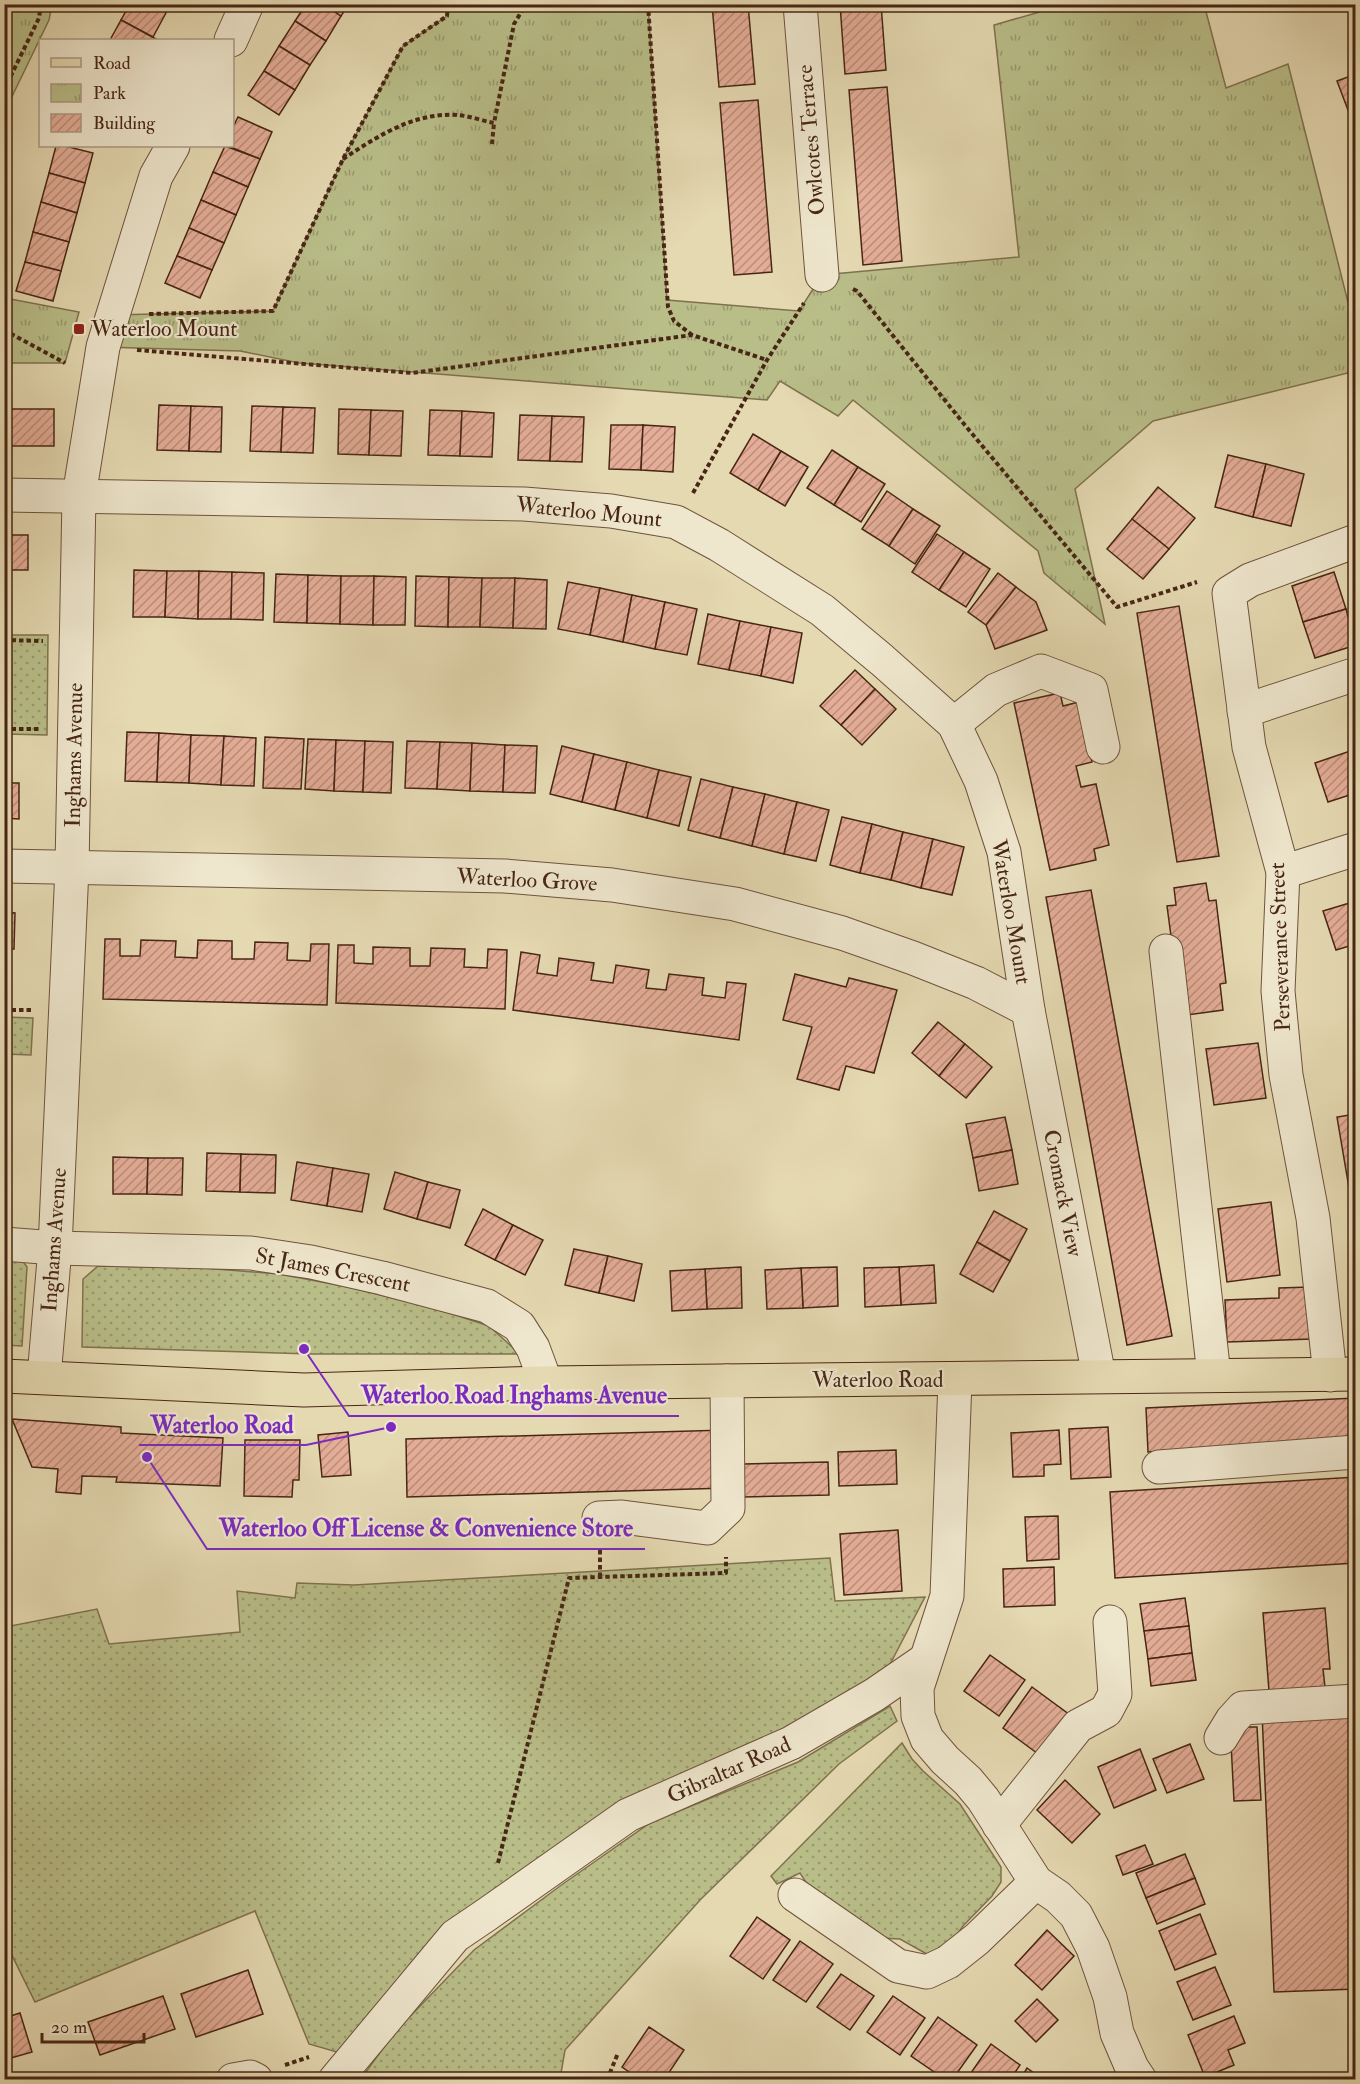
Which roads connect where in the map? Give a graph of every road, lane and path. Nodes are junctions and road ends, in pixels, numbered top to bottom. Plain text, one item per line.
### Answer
1 (41, 4) edge
2 (247, 4) edge
3 (448, 4) edge
4 (526, 4) edge
5 (648, 4) edge
6 (800, 4) edge
7 (231, 39) edge
8 (4, 90) edge
9 (494, 123) junction
10 (492, 144) dead end
11 (172, 147) edge
12 (343, 159) junction
13 (822, 275) junction
14 (113, 315) junction
15 (4, 330) edge
16 (692, 335) junction
17 (103, 347) junction
18 (767, 360) junction
19 (97, 381) junction
20 (4, 495) edge
21 (79, 496) junction
22 (676, 522) junction
23 (1356, 541) edge
24 (1229, 593) junction
25 (1356, 674) edge
26 (1244, 711) junction
27 (954, 724) junction
28 (1103, 747) dead end
29 (1356, 849) edge
30 (4, 866) edge
31 (72, 868) junction
32 (1283, 872) junction
33 (1166, 951) dead end
34 (1028, 1010) junction
35 (4, 1244) edge
36 (55, 1248) junction
37 (1214, 1375) junction
38 (1343, 1375) edge
39 (4, 1376) edge
40 (1099, 1376) junction
41 (44, 1377) junction
42 (955, 1380) junction
43 (727, 1381) junction
44 (546, 1383) junction
45 (1356, 1452) edge
46 (1159, 1467) dead end
47 (728, 1508) junction
48 (599, 1518) dead end
49 (1110, 1622) dead end
50 (925, 1660) junction
51 (1356, 1701) edge
52 (1221, 1738) dead end
53 (999, 1825) junction
54 (1036, 1882) junction
55 (795, 1895) dead end
56 (486, 1915) junction
57 (618, 2053) dead end
58 (233, 2079) edge
59 (256, 2079) edge
60 (335, 2079) edge
61 (607, 2079) edge
62 (1140, 2079) edge

1 - 8 path
2 - 7 street
3 - 12 path
4 - 9 path
5 - 16 path
6 - 13 street, Owlcotes Terrace
9 - 10 path
9 - 12 path
11 - 14 street, Inghams Avenue
12 - 14 path
13 - 18 path
13 - 24 path
14 - 17 street, Inghams Avenue
15 - 19 path
16 - 17 path
16 - 18 path
17 - 19 street, Inghams Avenue
18 - 22 path
19 - 21 street, Inghams Avenue
20 - 21 street, Waterloo Mount
21 - 22 street, Waterloo Mount
21 - 31 street, Inghams Avenue
22 - 27 street, Waterloo Mount
23 - 24 street
24 - 26 street, Perseverance Street
25 - 26 street
26 - 32 street, Perseverance Street
27 - 28 street
27 - 34 street, Waterloo Mount
29 - 32 street
30 - 31 street, Waterloo Grove
31 - 34 street, Waterloo Grove
31 - 36 street, Inghams Avenue
32 - 38 street, Perseverance Street
33 - 37 street
34 - 40 street, Cromack View
35 - 36 street, St James Crescent
36 - 41 street, Inghams Avenue
36 - 44 street, St James Crescent
37 - 38 main road, Waterloo Road
37 - 40 main road, Waterloo Road
39 - 41 main road, Waterloo Road
40 - 42 main road, Waterloo Road
41 - 44 main road, Waterloo Road
42 - 43 main road, Waterloo Road
42 - 50 street
43 - 44 main road, Waterloo Road
43 - 47 street
45 - 46 street
47 - 48 street
47 - 56 path
49 - 53 street
50 - 53 street
50 - 56 street, Gibraltar Road
51 - 52 street
53 - 54 street
54 - 55 street
54 - 62 street
56 - 60 street, Gibraltar Road
57 - 61 path
58 - 59 street

